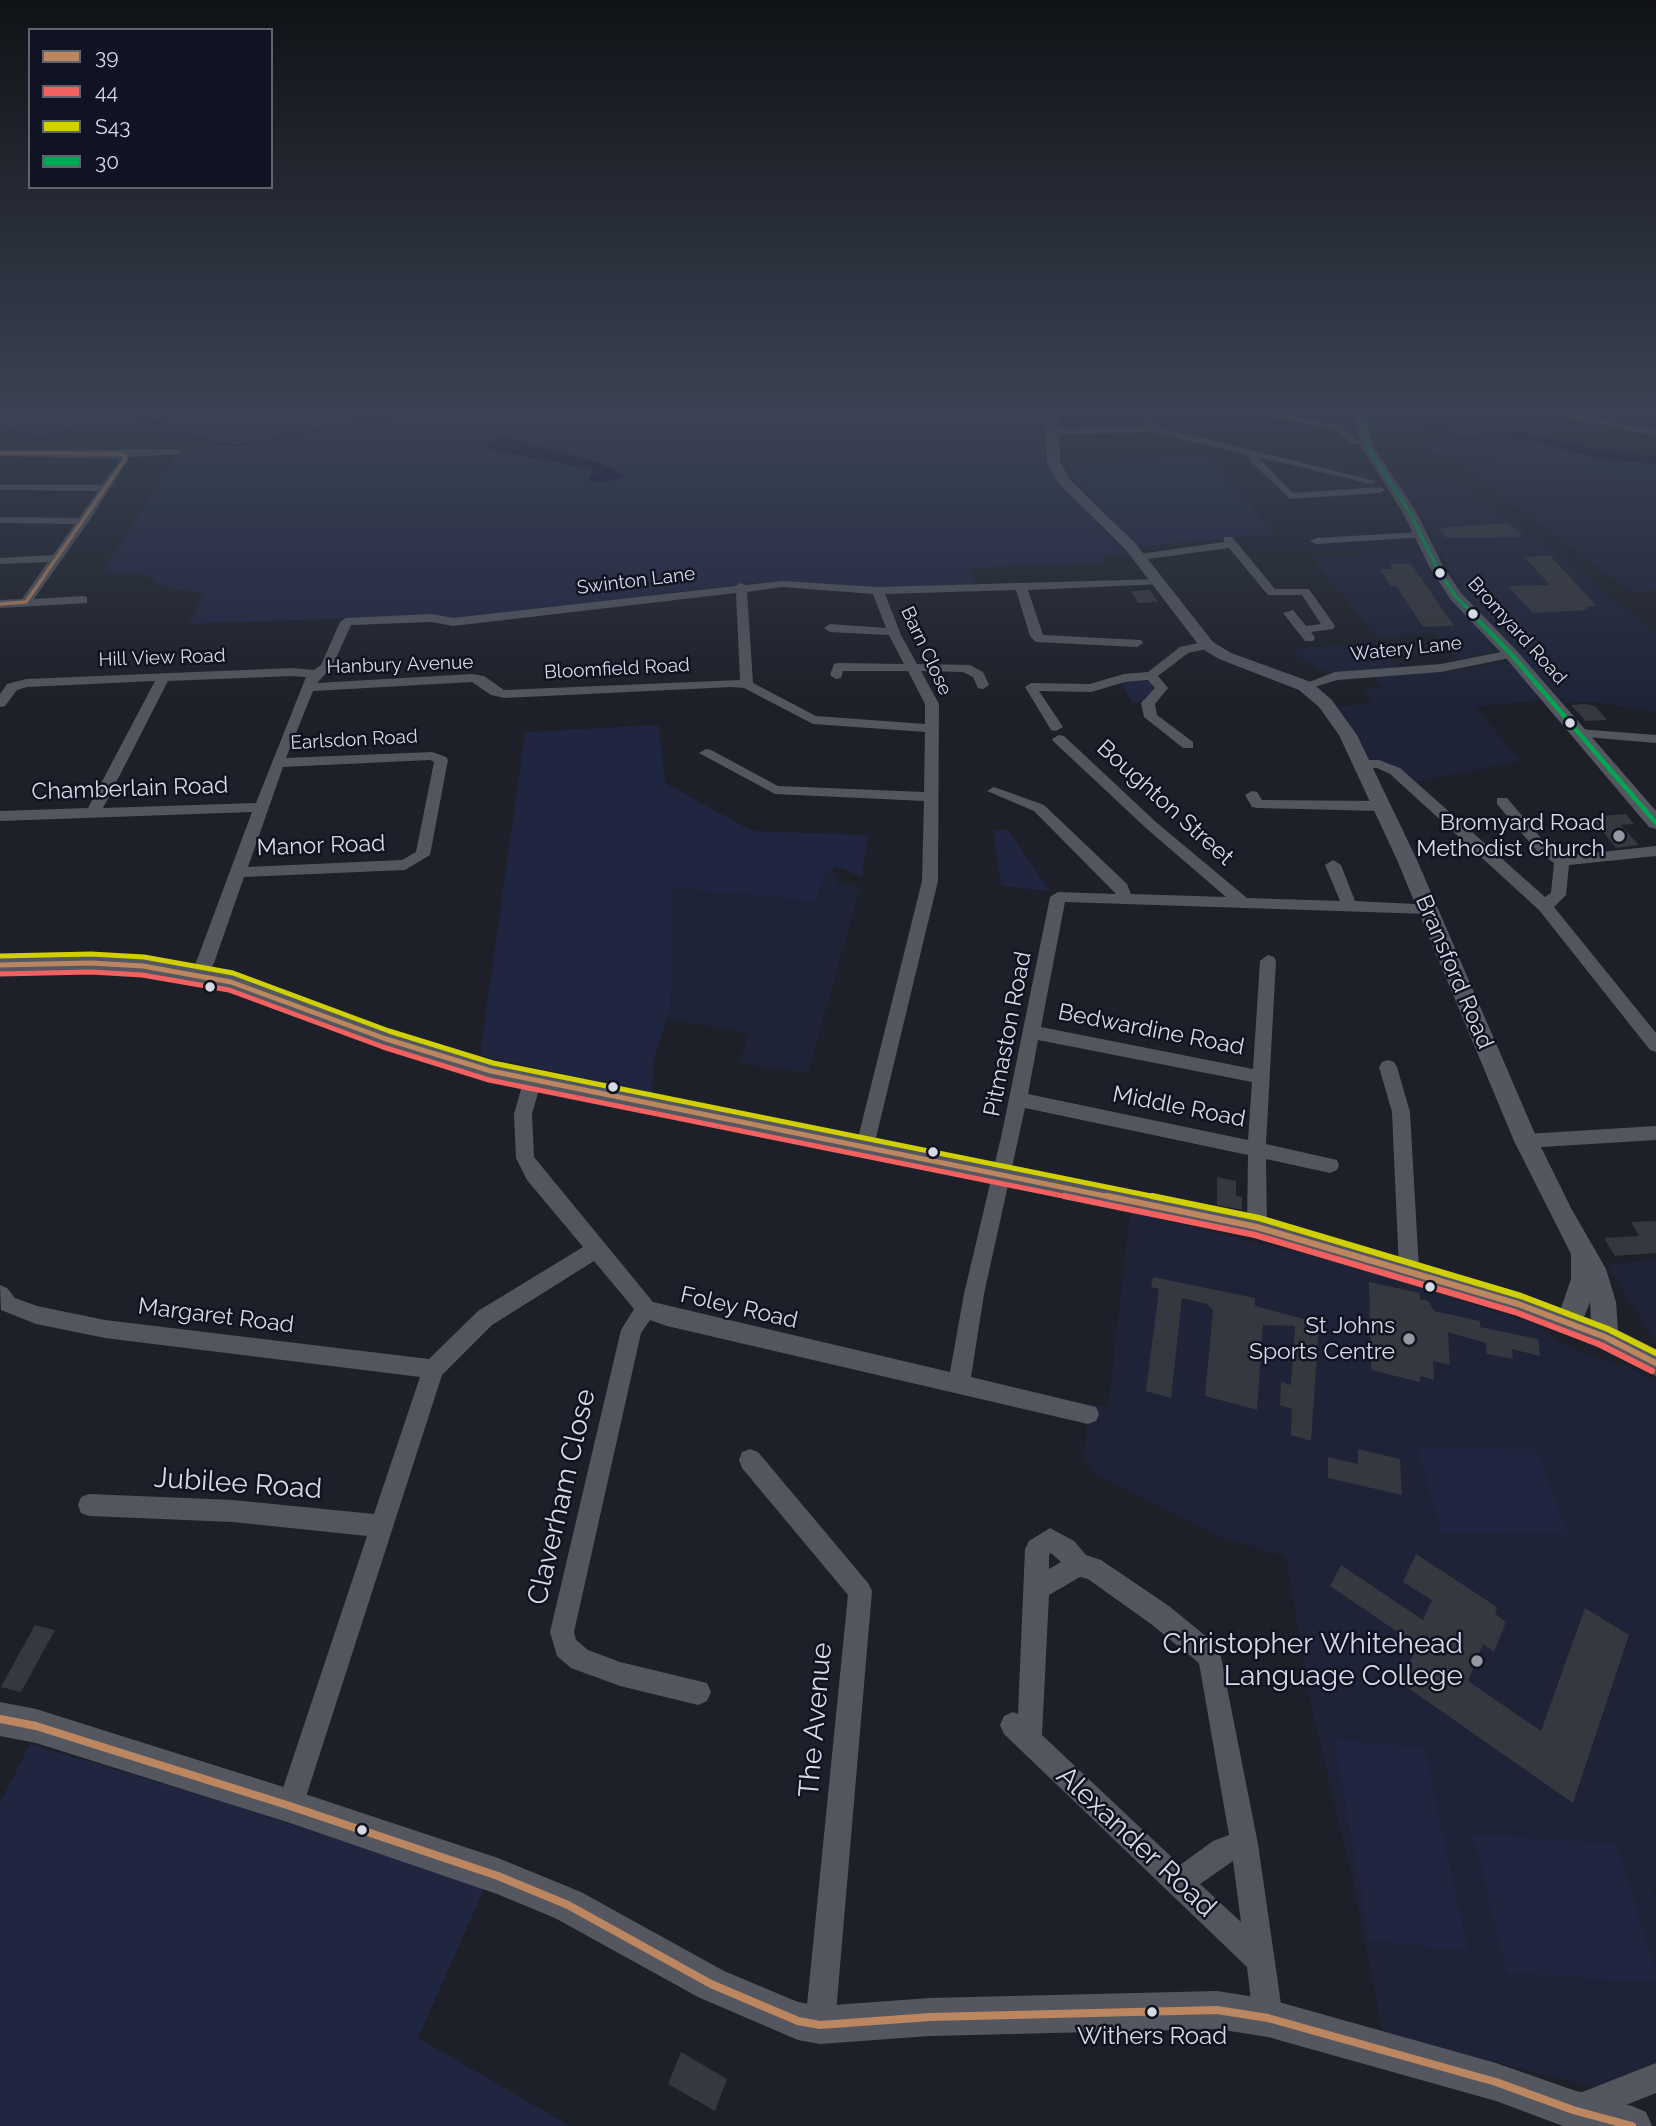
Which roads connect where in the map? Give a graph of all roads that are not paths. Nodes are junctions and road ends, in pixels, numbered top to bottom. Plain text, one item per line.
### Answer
1 (92, 509) edge
2 (1092, 509) edge
3 (1404, 509) edge
4 (0, 520) edge
5 (84, 521) junction
6 (1421, 535) junction
7 (1316, 541) dead end
8 (1140, 557) junction
9 (58, 558) junction
10 (0, 561) edge
11 (1298, 579) dead end
12 (1160, 582) junction
13 (741, 586) junction
14 (1021, 586) junction
15 (878, 591) junction
16 (1306, 591) junction
17 (83, 600) dead end
18 (26, 602) junction
19 (0, 604) edge
20 (1289, 613) dead end
21 (830, 628) dead end
22 (894, 632) junction
23 (1137, 643) dead end
24 (1207, 645) junction
25 (1511, 654) junction
26 (911, 668) junction
27 (317, 674) junction
28 (836, 676) dead end
29 (1151, 676) junction
30 (164, 677) junction
31 (747, 685) junction
32 (983, 685) dead end
33 (1305, 686) junction
34 (308, 687) junction
35 (490, 688) joint
36 (0, 703) edge
37 (930, 729) junction
38 (1579, 733) junction
39 (1187, 738) dead end
40 (1656, 739) edge
41 (706, 753) dead end
42 (277, 763) junction
43 (1363, 764) junction
44 (994, 790) dead end
45 (1252, 795) dead end
46 (932, 797) junction
47 (1502, 802) dead end
48 (1381, 806) junction
49 (261, 807) junction
50 (93, 813) junction
51 (0, 816) edge
52 (1656, 823) edge
53 (1656, 851) edge
54 (1562, 861) junction
55 (405, 865) joint
56 (1333, 865) dead end
57 (239, 872) junction
58 (1125, 900) junction
59 (1241, 902) junction
60 (1349, 905) junction
61 (1545, 906) junction
62 (1428, 909) junction
63 (1268, 961) dead end
64 (0, 965) edge
65 (199, 976) junction
66 (1032, 1032) junction
67 (1656, 1045) edge
68 (1388, 1067) dead end
69 (1261, 1077) junction
70 (533, 1079) junction
71 (1018, 1099) junction
72 (1656, 1133) edge
73 (1526, 1141) junction
74 (865, 1146) junction
75 (1257, 1148) junction
76 (1330, 1165) dead end
77 (1001, 1173) junction
78 (1257, 1227) junction
79 (1580, 1248) junction
80 (595, 1250) junction
81 (1409, 1270) junction
82 (0, 1294) edge
83 (646, 1308) junction
84 (1569, 1323) junction
85 (1605, 1337) junction
86 (1656, 1363) edge
87 (433, 1369) junction
88 (959, 1384) junction
89 (1088, 1414) dead end
90 (750, 1460) dead end
91 (89, 1505) dead end
92 (382, 1526) junction
93 (1079, 1565) junction
94 (1037, 1588) junction
95 (698, 1692) dead end
96 (0, 1719) edge
97 (290, 1806) junction
98 (1244, 1844) junction
99 (1180, 1883) junction
100 (1259, 1959) junction
101 (1268, 2018) junction
102 (820, 2025) junction
103 (1656, 2078) edge
104 (1573, 2110) junction
105 (1632, 2126) edge

1 - 5 street
2 - 8 main road, Bransford Road
3 - 6 main road, Bromyard Road
4 - 5 street
5 - 9 street
6 - 7 street
6 - 25 main road, Bromyard Road
8 - 12 main road, Bransford Road
8 - 16 street
9 - 10 street
9 - 18 street
11 - 16 street
12 - 14 street, Swinton Lane
12 - 24 main road, Bransford Road
13 - 15 street, Swinton Lane
13 - 27 street, Swinton Lane
13 - 31 street
14 - 15 street, Swinton Lane
14 - 23 street
15 - 22 street, Barn Close
16 - 20 street
17 - 18 street
18 - 19 street
21 - 22 street
22 - 26 street, Barn Close
24 - 29 street
24 - 33 main road, Bransford Road
25 - 33 street, Watery Lane
25 - 38 main road, Bromyard Road
26 - 28 street
26 - 32 street
26 - 37 street, Barn Close
27 - 30 street, Hill View Road
27 - 34 street, Swinton Lane
29 - 39 street
29 - 59 street, Boughton Street
30 - 36 street, Hill View Road
30 - 50 street
31 - 35 street, Bloomfield Road
31 - 37 street
33 - 43 main road, Bransford Road
34 - 35 street, Hanbury Avenue
34 - 42 street, Swinton Lane
37 - 46 street, Barn Close
38 - 40 street
38 - 52 main road, Bromyard Road
41 - 46 street
42 - 49 street, Swinton Lane
42 - 55 street, Earlsdon Road
43 - 48 main road, Bransford Road
43 - 61 street
44 - 58 street
45 - 48 street
46 - 74 street, Barn Close
47 - 54 street
48 - 62 main road, Bransford Road
49 - 50 street, Chamberlain Road
49 - 57 street, Swinton Lane
50 - 51 street, Chamberlain Road
53 - 54 street
54 - 61 street
55 - 57 street, Manor Road
56 - 60 street
57 - 65 street, Swinton Lane
58 - 59 street
58 - 66 street, Pitmaston Road
59 - 60 street
60 - 62 street
61 - 67 street
62 - 73 main road, Bransford Road
63 - 69 street
64 - 65 main road
65 - 70 main road
66 - 69 street, Bedwardine Road
66 - 71 street, Pitmaston Road
68 - 81 street
69 - 75 street
70 - 74 main road
70 - 80 street, Foley Road
71 - 75 street, Middle Road
71 - 77 street, Pitmaston Road
72 - 73 street
73 - 79 main road, Bransford Road
74 - 77 main road
75 - 76 street, Middle Road
75 - 78 street
77 - 78 main road
77 - 88 street, Pitmaston Road
78 - 81 main road
79 - 84 main road, Bransford Road
79 - 85 main road, Bransford Road
80 - 83 street, Foley Road
80 - 87 street
81 - 84 main road
82 - 87 street, Margaret Road
83 - 88 street, Foley Road
83 - 95 street, Claverham Close
84 - 85 main road
85 - 86 main road
87 - 92 street
88 - 89 street, Foley Road
90 - 102 street, The Avenue
91 - 92 street, Jubilee Road
92 - 97 street
93 - 94 street
93 - 94 street
93 - 98 street
94 - 99 street, Alexander Road
96 - 97 main road
97 - 102 main road
98 - 99 street
98 - 100 street
99 - 100 street, Alexander Road
100 - 101 street
101 - 102 main road
101 - 104 main road
103 - 104 street
104 - 105 main road

